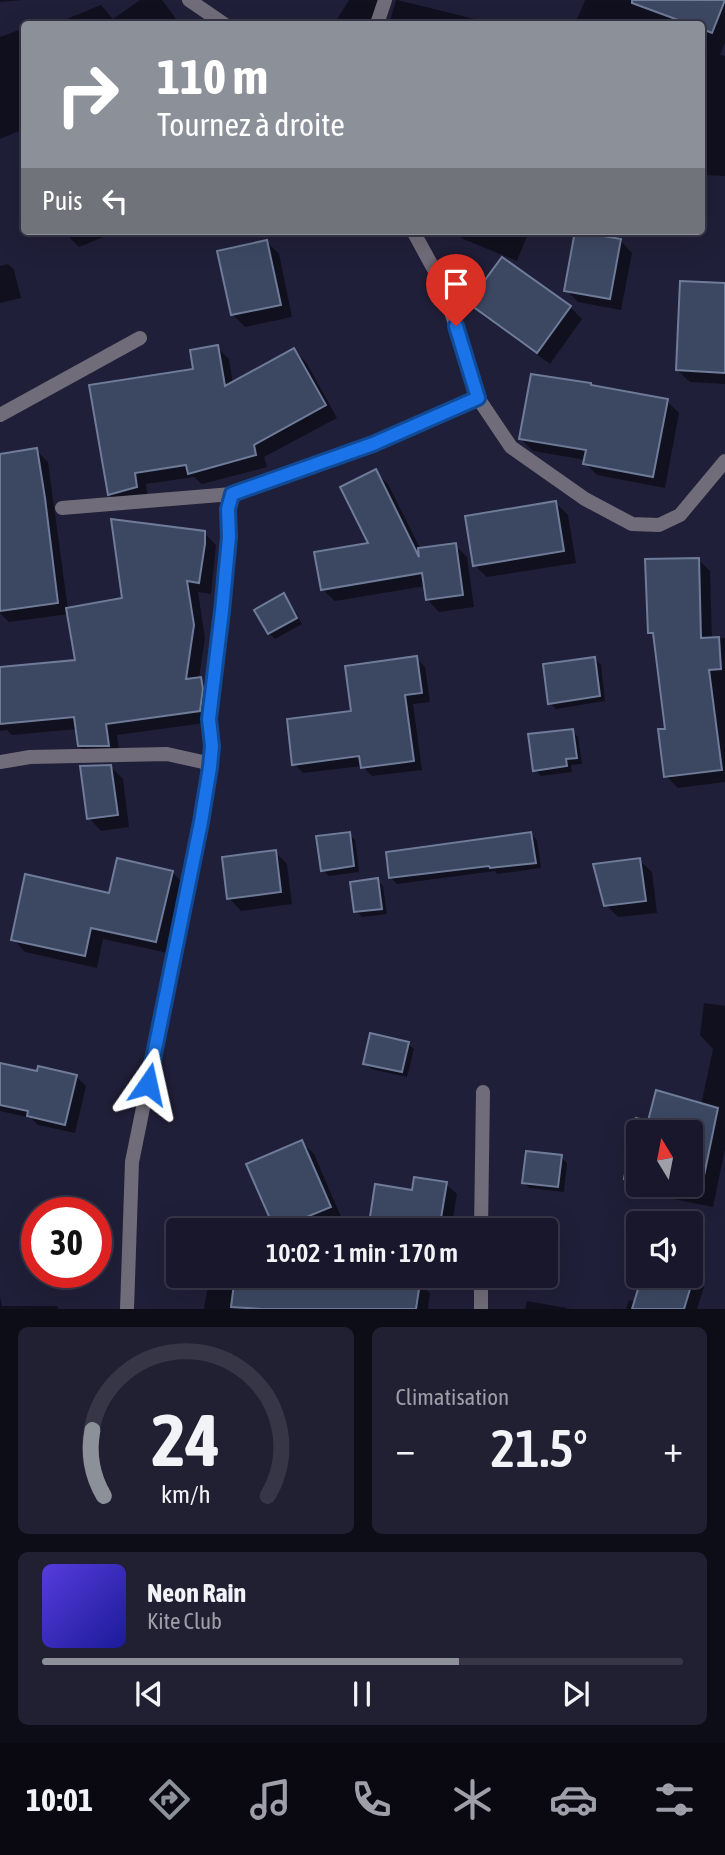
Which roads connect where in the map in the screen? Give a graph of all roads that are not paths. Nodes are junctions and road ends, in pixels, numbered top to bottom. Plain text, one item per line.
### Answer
1 (189, 0) edge
2 (385, 0) edge
3 (220, 21) edge
4 (378, 21) edge
5 (415, 235) edge
6 (139, 338) dead end
7 (478, 398) junction
8 (0, 415) edge
9 (725, 461) edge
10 (232, 494) junction
11 (62, 508) dead end
12 (0, 762) edge
13 (210, 767) junction
14 (483, 1093) dead end
15 (481, 1218) edge
16 (481, 1288) edge
17 (127, 1309) edge
18 (481, 1309) edge

1 - 3 street
2 - 4 street
5 - 7 street
6 - 8 street
7 - 9 street
7 - 10 street
10 - 11 street
10 - 13 street
12 - 13 street
13 - 17 street
14 - 15 street
16 - 18 street

